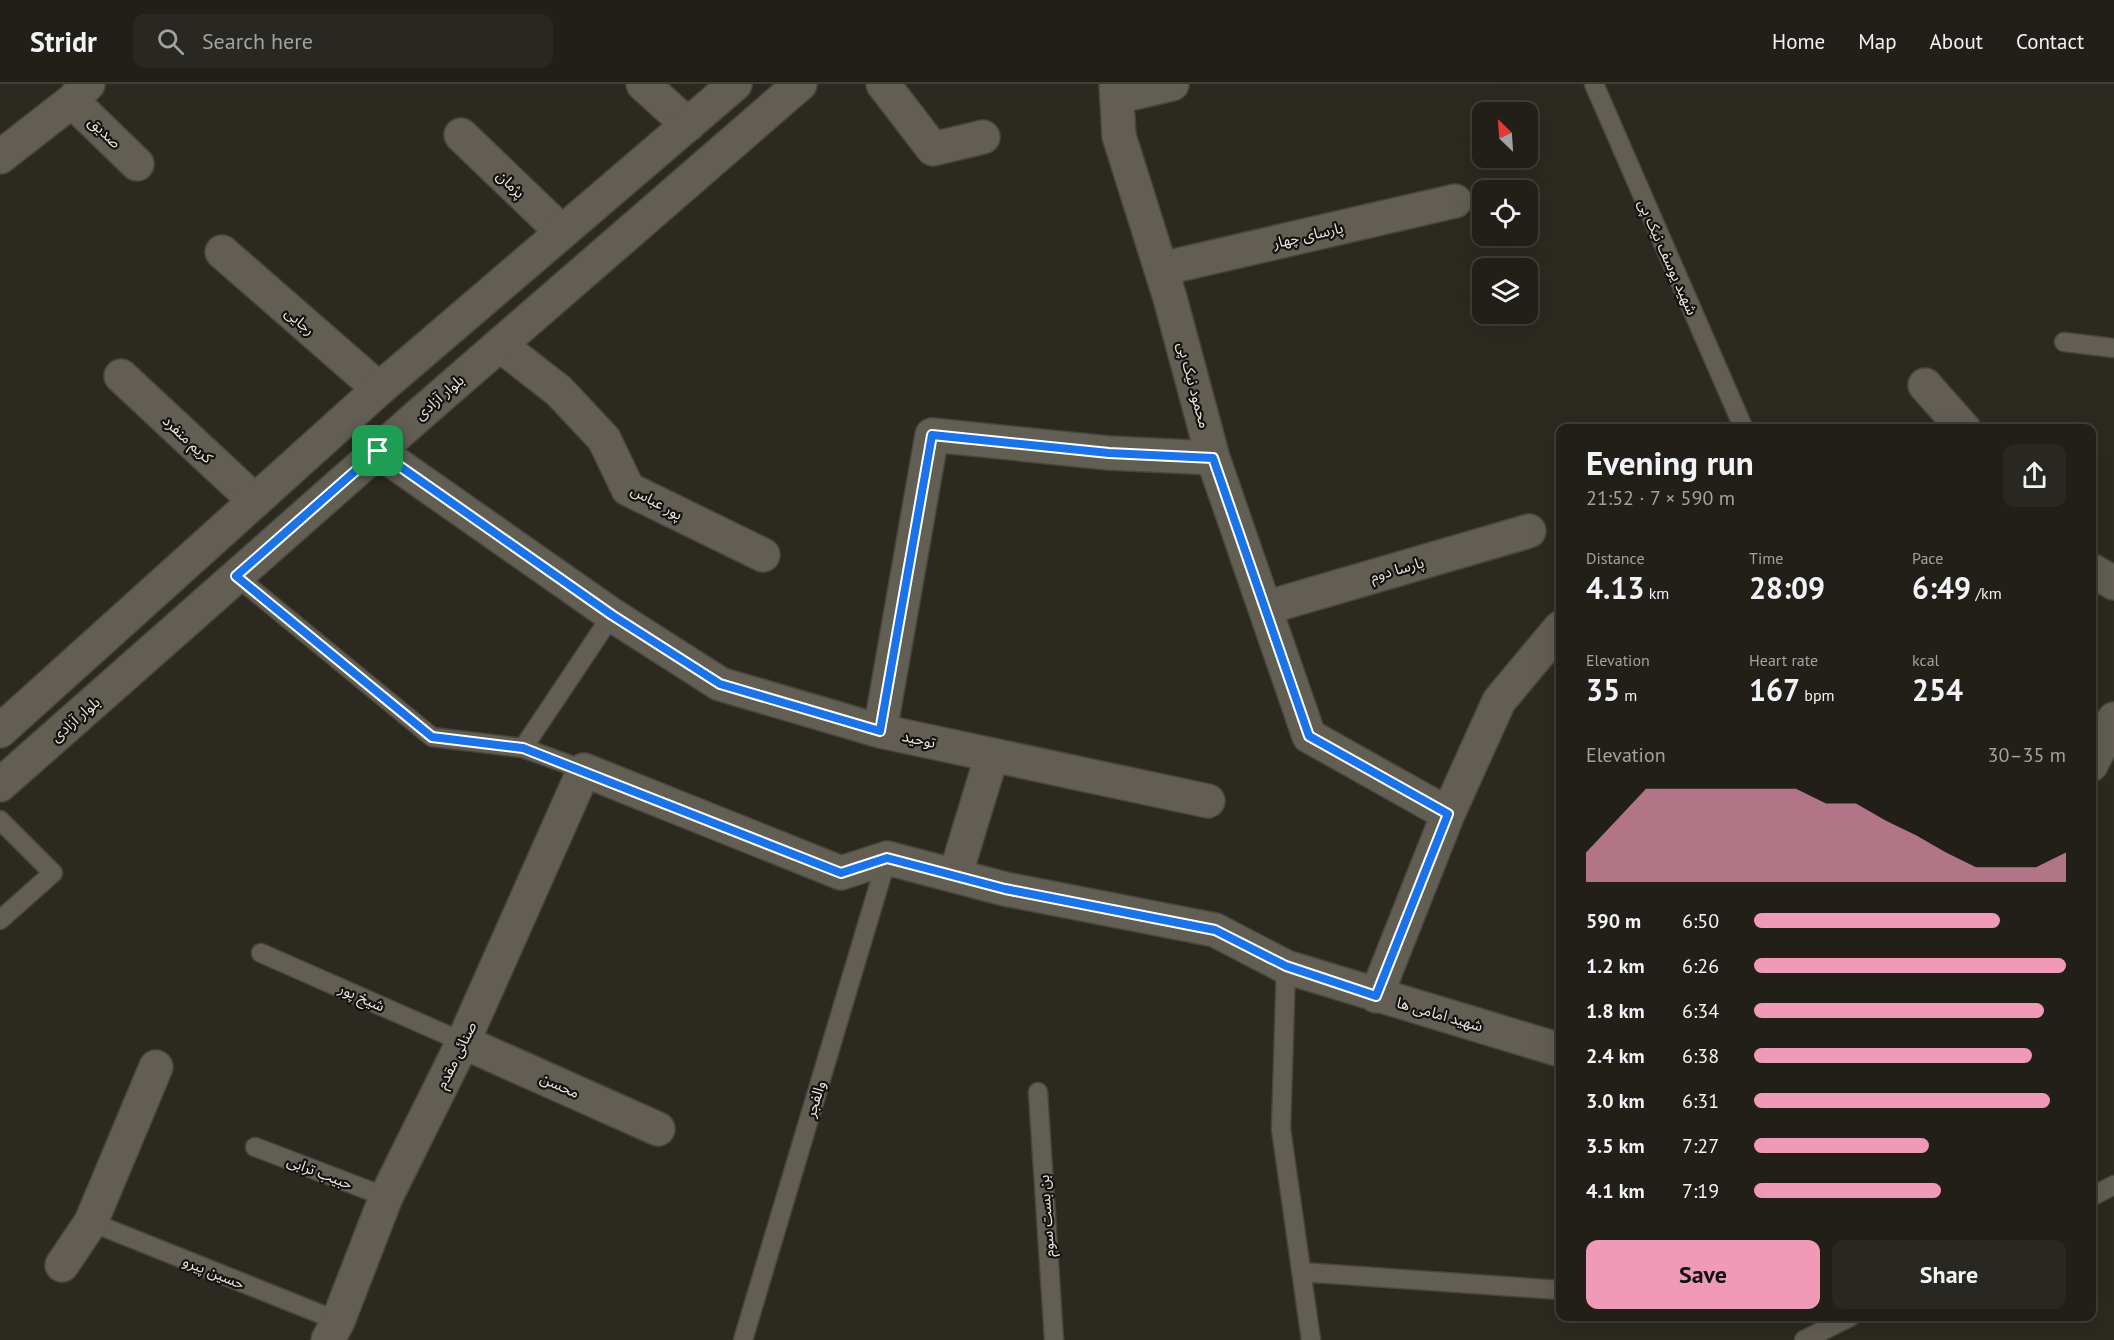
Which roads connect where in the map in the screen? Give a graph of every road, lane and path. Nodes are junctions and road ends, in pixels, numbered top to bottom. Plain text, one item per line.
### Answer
1 (643, 84) edge
2 (735, 84) edge
3 (800, 84) edge
4 (883, 84) edge
5 (1172, 84) edge
6 (1594, 84) edge
7 (1117, 91) edge
8 (80, 92) edge
9 (688, 125) junction
10 (461, 135) dead end
11 (983, 137) dead end
12 (0, 157) edge
13 (137, 164) dead end
14 (1455, 201) dead end
15 (562, 232) junction
16 (222, 252) dead end
17 (1161, 269) junction
18 (2064, 342) dead end
19 (500, 345) junction
20 (2114, 348) edge
21 (121, 376) dead end
22 (1925, 385) dead end
23 (379, 389) junction
24 (1742, 424) edge
25 (1960, 424) edge
26 (378, 451) junction
27 (1213, 458) junction
28 (255, 501) junction
29 (1530, 531) dead end
30 (763, 555) dead end
31 (2096, 573) edge
32 (236, 576) junction
33 (2114, 583) edge
34 (1265, 608) junction
35 (612, 615) junction
36 (1556, 633) edge
37 (2114, 719) edge
38 (0, 731) edge
39 (880, 731) junction
40 (523, 748) junction
41 (992, 755) junction
42 (2096, 755) edge
43 (585, 770) junction
44 (0, 785) edge
45 (1208, 801) dead end
46 (1448, 814) junction
47 (0, 820) edge
48 (887, 858) junction
49 (955, 876) junction
50 (0, 920) edge
51 (261, 953) dead end
52 (1286, 966) junction
53 (1376, 996) junction
54 (463, 1042) junction
55 (1556, 1045) edge
56 (156, 1067) dead end
57 (1038, 1092) dead end
58 (657, 1129) dead end
59 (255, 1147) dead end
60 (2114, 1185) edge
61 (2096, 1194) edge
62 (386, 1197) junction
63 (91, 1222) junction
64 (62, 1265) dead end
65 (1301, 1272) junction
66 (1556, 1290) edge
67 (1842, 1321) edge
68 (333, 1330) edge
69 (743, 1340) edge
70 (1054, 1340) edge
71 (1311, 1340) edge
72 (1804, 1340) edge

1 - 9 street
2 - 9 street
3 - 19 street, بلوار آزادی
4 - 11 street
5 - 7 street
6 - 24 lane, شهید یوسف نیک پی
7 - 17 street, محمود نیک پی
8 - 12 street
8 - 13 street, صدیق
9 - 15 street
10 - 15 street, پژمان
14 - 17 street, پارسای چهار
15 - 23 street
16 - 23 street, رجایی
17 - 27 street, محمود نیک پی
18 - 20 lane
19 - 26 street, بلوار آزادی
19 - 30 street, پور عباس
21 - 28 street, کریم منفرد
22 - 25 street
23 - 28 street
26 - 32 street, بلوار آزادی
26 - 35 street, توحید
27 - 34 street, محمود نیک پی
27 - 39 street
28 - 38 street
29 - 34 street, پارسا دوم
31 - 33 street
32 - 40 lane
32 - 44 street, بلوار آزادی
34 - 46 street, محمود نیک پی
35 - 39 street, توحید
35 - 40 lane
36 - 46 street
37 - 42 street
39 - 41 street, توحید
40 - 43 lane
41 - 45 street, توحید
41 - 49 street
43 - 48 street
43 - 54 street, صنائی مقدم
46 - 53 street
47 - 50 lane
48 - 49 street, شهید امامی ها
48 - 69 lane, والفجر
49 - 52 street, شهید امامی ها
51 - 54 lane, شیخ پور
52 - 53 street, شهید امامی ها
52 - 65 lane
53 - 55 street, شهید امامی ها
54 - 58 street, محسن
54 - 62 street, صنائی مقدم
56 - 63 street
57 - 70 lane, بن بست سوم
59 - 62 lane, حبیب ترابی
60 - 61 lane
62 - 68 street, صنائی مقدم
63 - 64 street
63 - 68 lane, حسین پیرو
65 - 66 lane
65 - 71 lane
67 - 72 lane

